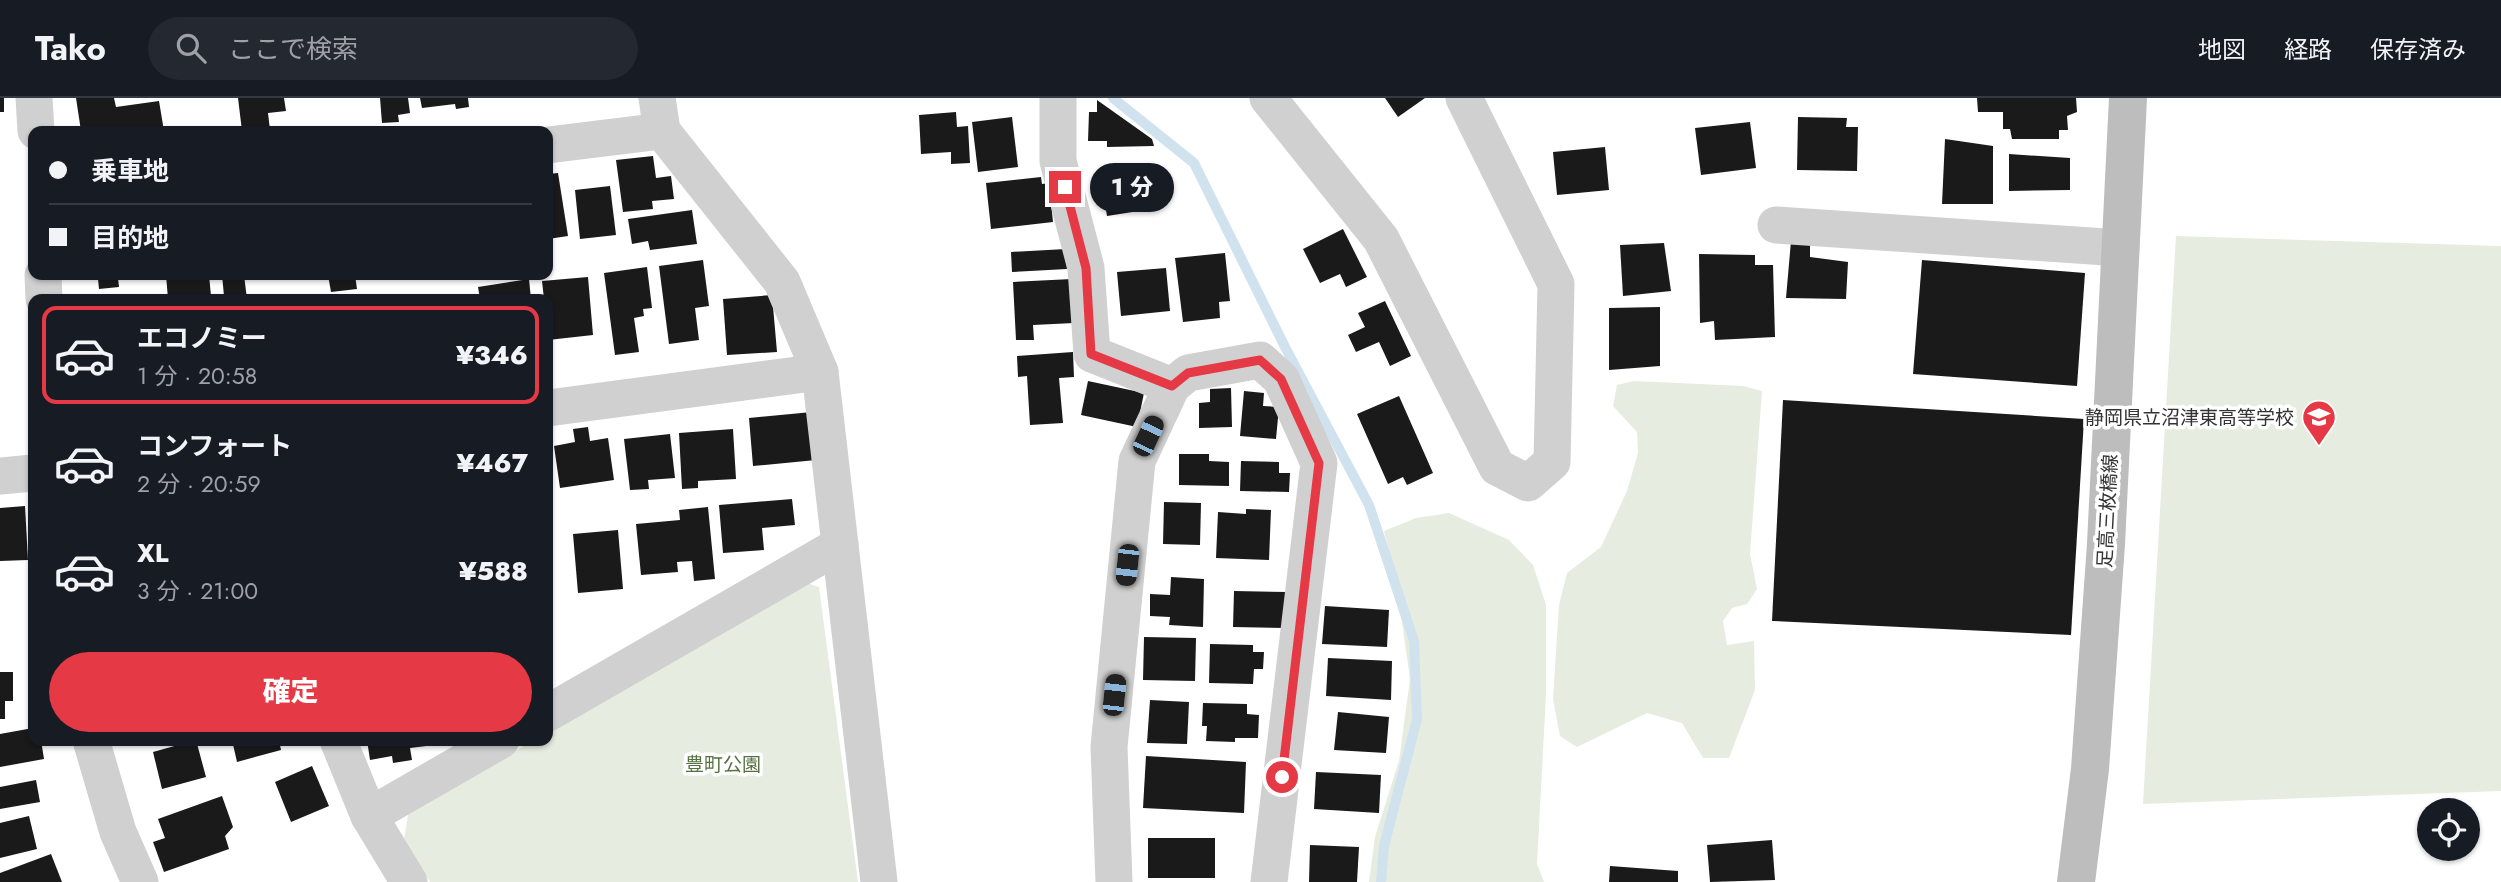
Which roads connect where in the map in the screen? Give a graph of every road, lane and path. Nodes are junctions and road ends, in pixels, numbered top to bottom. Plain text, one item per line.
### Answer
1 (34, 98) edge
2 (1058, 98) edge
3 (1268, 98) edge
4 (1464, 98) edge
5 (2128, 98) edge
6 (660, 115) edge
7 (36, 126) edge
8 (553, 144) edge
9 (1776, 225) dead end
10 (2121, 248) junction
11 (820, 372) junction
12 (1172, 386) junction
13 (553, 407) edge
14 (28, 473) edge
15 (0, 476) edge
16 (840, 545) junction
17 (553, 710) edge
18 (93, 746) edge
19 (340, 746) edge
20 (491, 746) edge
21 (369, 816) junction
22 (140, 882) edge
23 (410, 882) edge
24 (878, 882) edge
25 (1114, 882) edge
26 (1269, 882) edge
27 (2076, 882) edge

1 - 7 street
2 - 12 street
3 - 4 street
5 - 10 main road, 足高三枚橋線
6 - 8 street
6 - 11 street
9 - 10 street
10 - 27 main road, 足高三枚橋線
11 - 13 street
11 - 16 street
12 - 25 street
12 - 26 street
14 - 15 street
16 - 17 street
16 - 24 street
18 - 22 street
19 - 21 street
20 - 21 street
21 - 23 street

